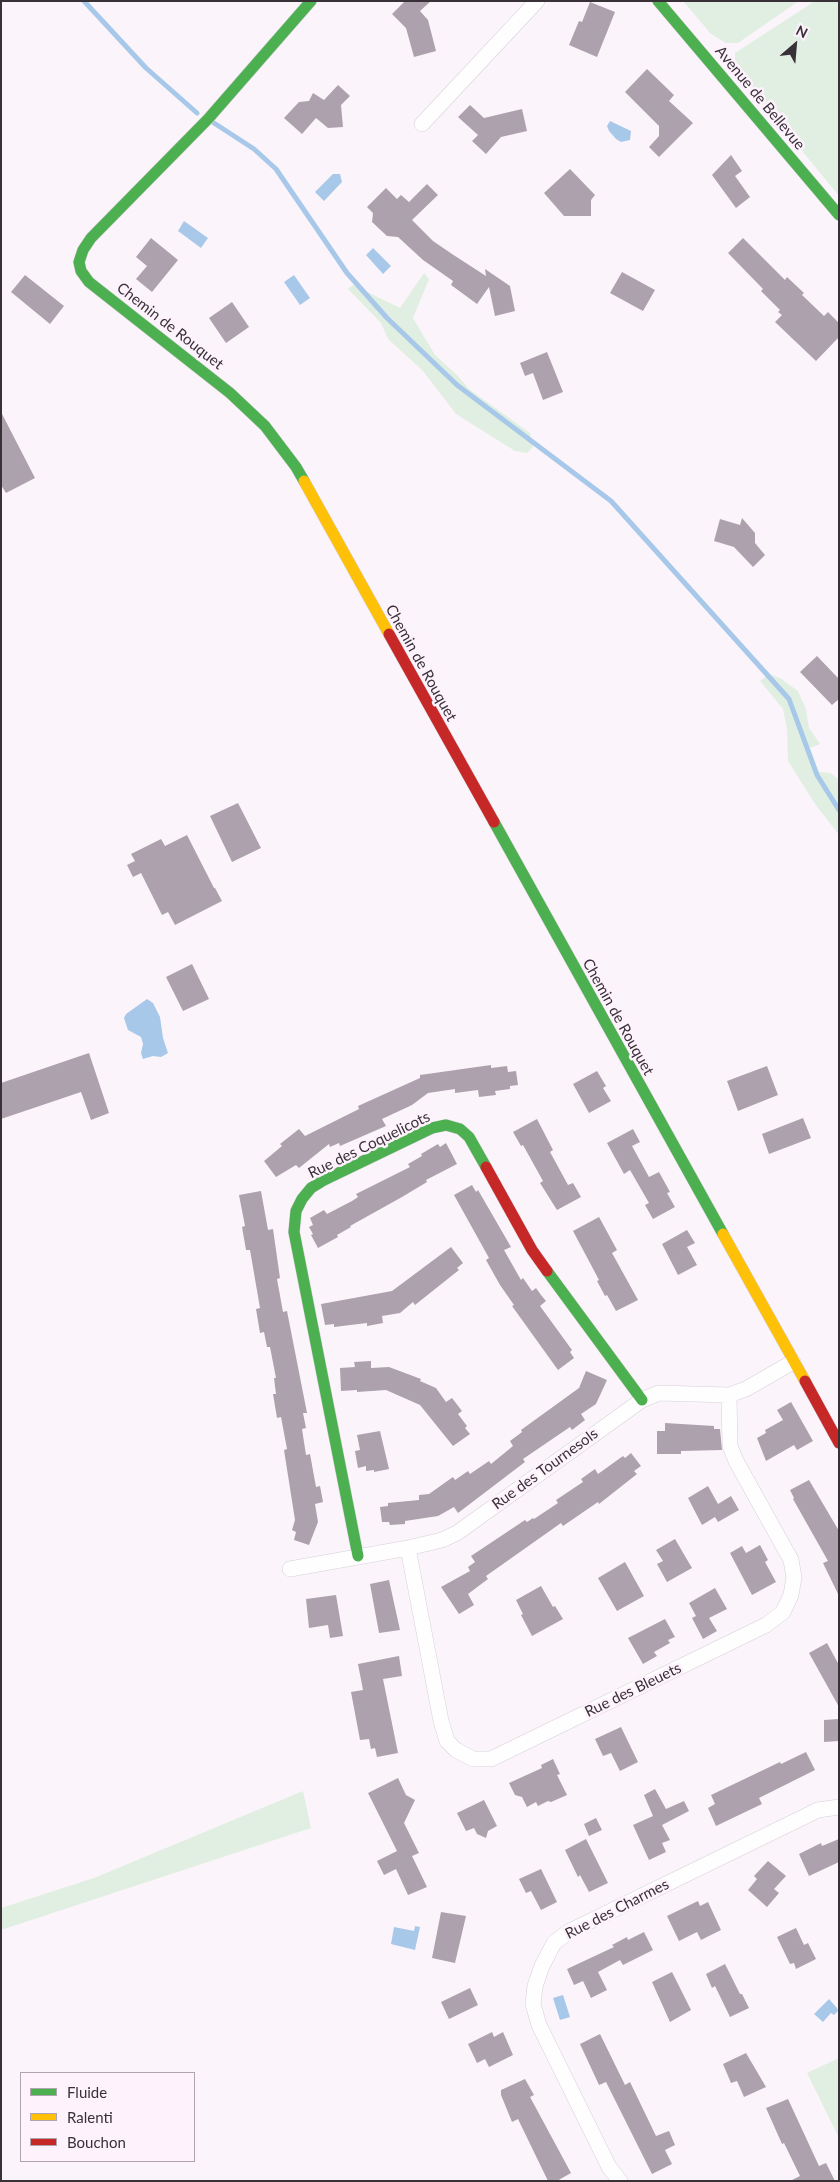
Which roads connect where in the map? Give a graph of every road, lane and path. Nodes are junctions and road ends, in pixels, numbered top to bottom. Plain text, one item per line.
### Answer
1 (311, 1) edge
2 (537, 1) edge
3 (658, 1) edge
4 (422, 124) dead end
5 (839, 215) edge
6 (793, 1362) junction
7 (729, 1395) junction
8 (642, 1400) junction
9 (839, 1443) edge
10 (408, 1548) junction
11 (358, 1556) junction
12 (290, 1569) dead end
13 (839, 1807) edge
14 (620, 2181) edge

1 - 6 street, Chemin de Rouquet
2 - 4 street
3 - 5 street, Avenue de Bellevue
6 - 7 street, Rue des Tournesols
6 - 9 street, Chemin de Rouquet
7 - 8 street, Rue des Tournesols
7 - 10 street, Rue des Bleuets
8 - 10 street, Rue des Tournesols
8 - 11 street, Rue des Coquelicots
10 - 11 street, Rue des Tournesols
11 - 12 street, Rue des Tournesols
13 - 14 street, Rue des Charmes

